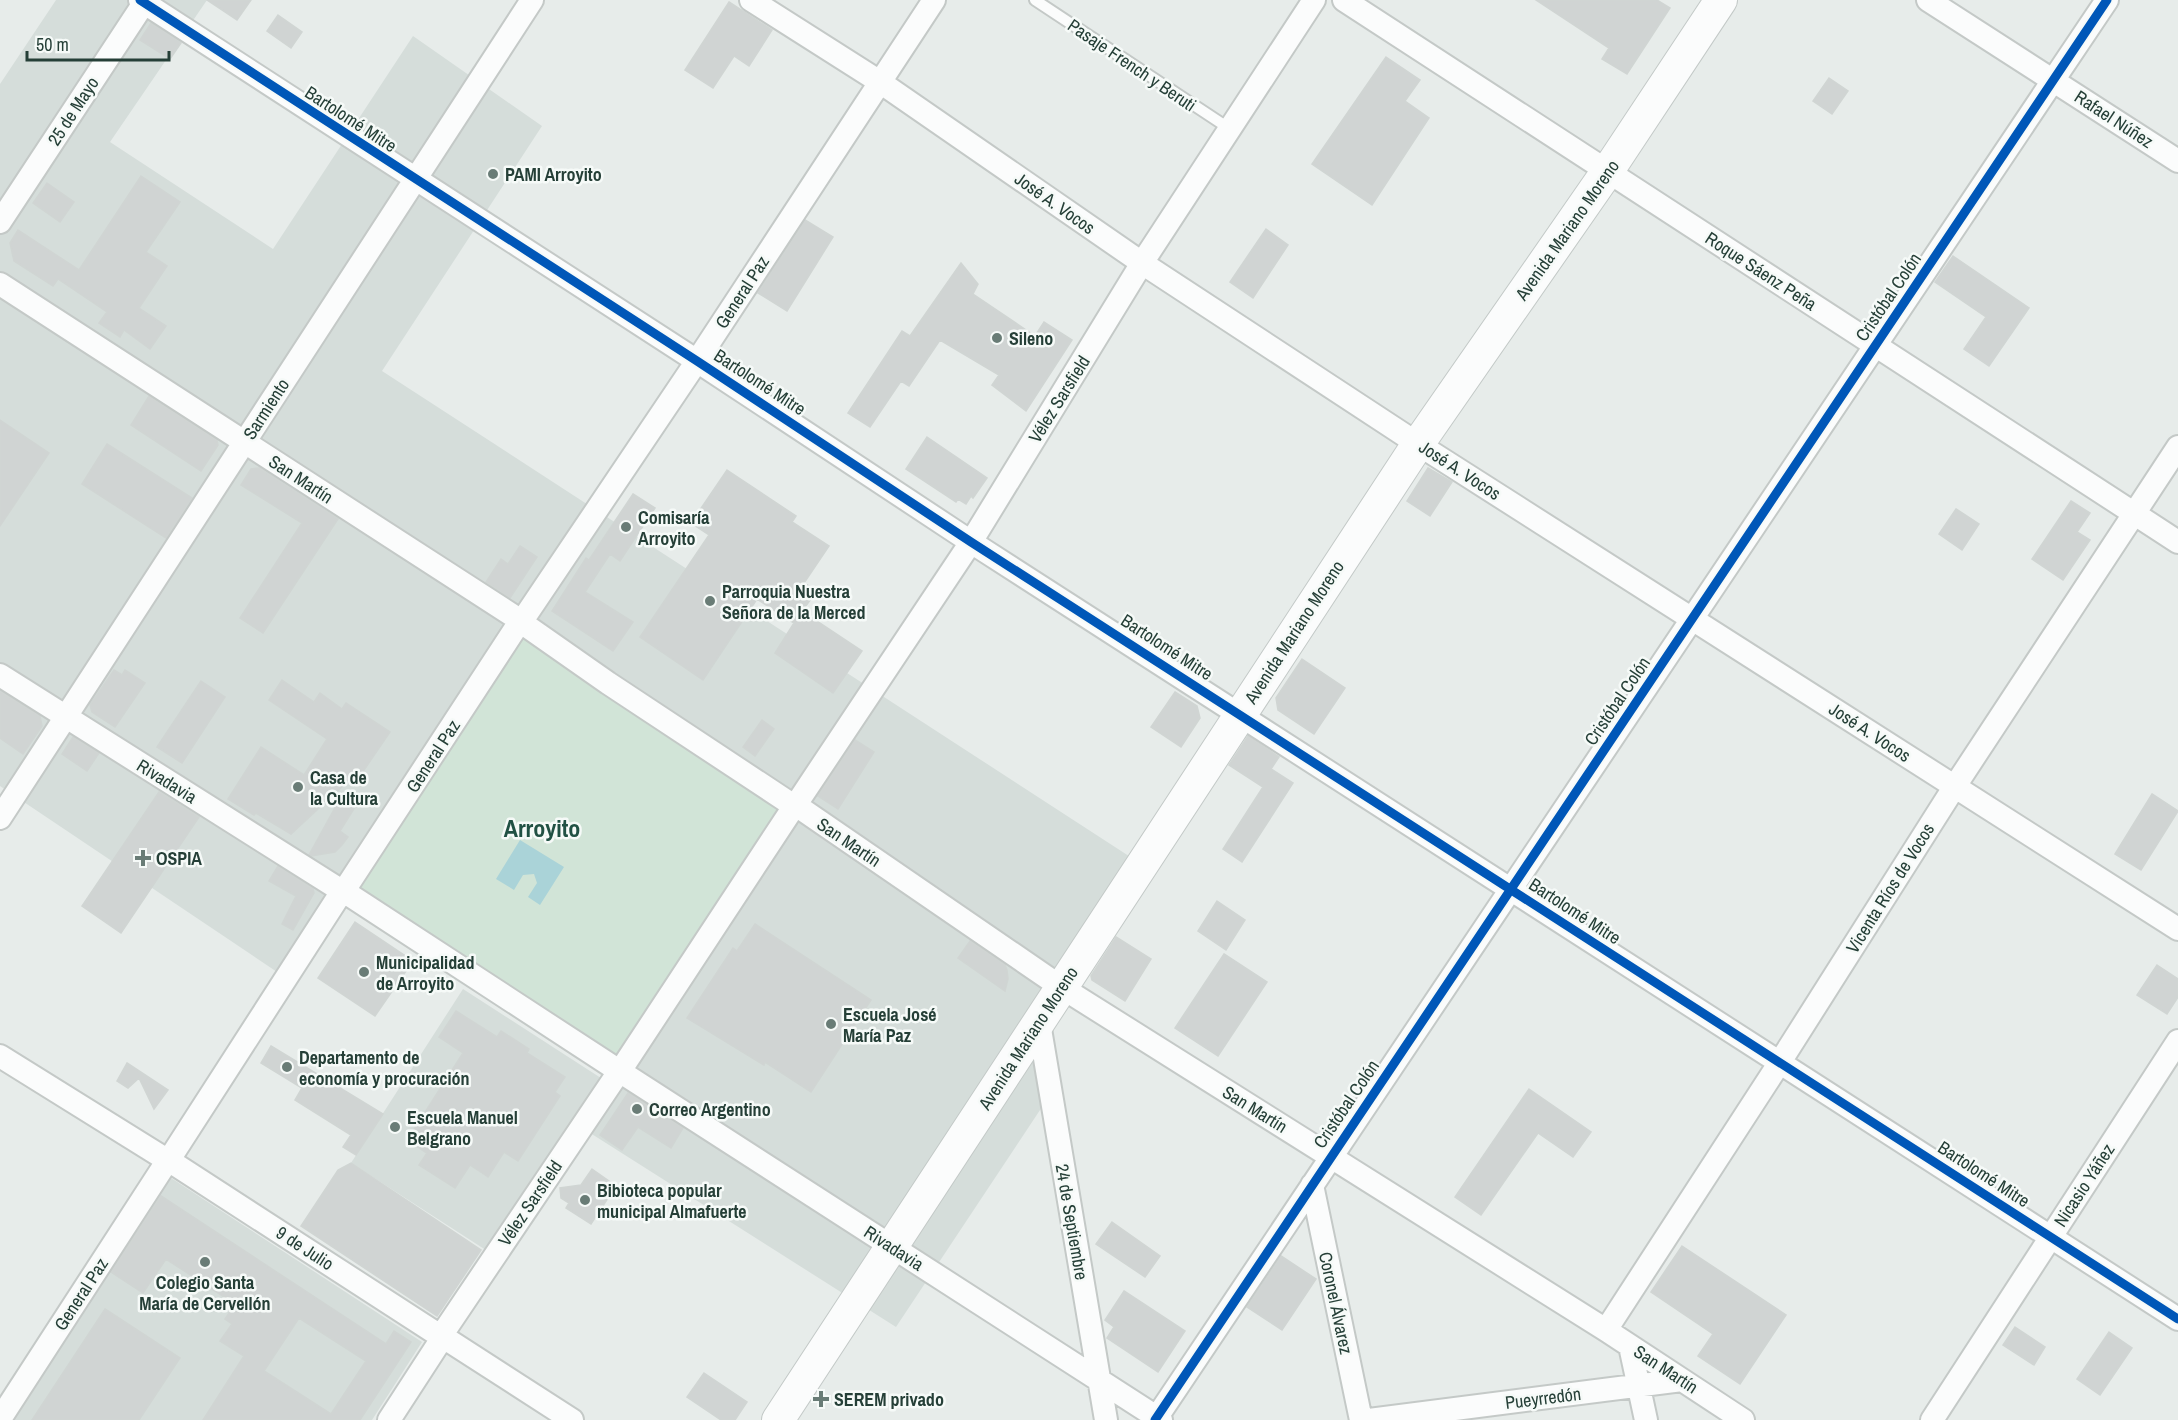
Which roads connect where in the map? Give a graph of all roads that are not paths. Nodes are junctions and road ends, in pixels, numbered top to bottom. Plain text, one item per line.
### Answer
1 (532, 0) edge
2 (751, 0) edge
3 (934, 0) edge
4 (1035, 0) edge
5 (1314, 0) edge
6 (1344, 0) edge
7 (1721, 0) edge
8 (1928, 0) edge
9 (2107, 0) edge
10 (143, 1) edge
11 (2053, 80) junction
12 (880, 82) junction
13 (1230, 129) junction
14 (2178, 161) edge
15 (1607, 172) junction
16 (415, 180) junction
17 (0, 222) edge
18 (1142, 263) junction
19 (0, 284) edge
20 (1875, 345) junction
21 (697, 361) junction
22 (244, 443) junction
23 (1418, 444) junction
24 (2178, 447) edge
25 (2134, 514) junction
26 (971, 542) junction
27 (2178, 542) edge
28 (1692, 618) junction
29 (521, 621) junction
30 (0, 675) edge
31 (1240, 714) junction
32 (66, 717) junction
33 (1955, 786) junction
34 (795, 805) junction
35 (0, 818) edge
36 (1511, 888) junction
37 (343, 891) junction
38 (2178, 929) edge
39 (1061, 987) junction
40 (1039, 1023) junction
41 (2178, 1041) edge
42 (0, 1056) edge
43 (1780, 1062) junction
44 (619, 1071) junction
45 (1331, 1157) junction
46 (168, 1160) junction
47 (1312, 1185) junction
48 (2051, 1237) junction
49 (892, 1247) junction
50 (2178, 1319) edge
51 (1606, 1330) junction
52 (442, 1337) junction
53 (1630, 1346) junction
54 (1099, 1380) junction
55 (1682, 1380) junction
56 (1639, 1385) junction
57 (0, 1419) edge
58 (1157, 1419) edge
59 (389, 1420) edge
60 (572, 1420) edge
61 (778, 1420) edge
62 (1106, 1420) edge
63 (1361, 1420) edge
64 (1369, 1420) edge
65 (1646, 1420) edge
66 (1743, 1420) edge
67 (1932, 1420) edge

1 - 16 street, Sarmiento
2 - 12 street, José A. Vocos
3 - 12 street, General Paz
4 - 13 lane, Pasaje French y Beruti
5 - 13 street, Vélez Sarsfield
6 - 15 street, Roque Sáenz Peña
7 - 15 main road, Avenida Mariano Moreno
8 - 11 street, Rafael Núñez
9 - 11 street, Cristóbal Colón
10 - 16 street, Bartolomé Mitre
10 - 17 street, 25 de Mayo
11 - 14 street, Rafael Núñez
11 - 20 street, Cristóbal Colón
12 - 18 street, José A. Vocos
12 - 21 street, General Paz
13 - 18 street, Vélez Sarsfield
15 - 20 street, Roque Sáenz Peña
15 - 23 main road, Avenida Mariano Moreno
16 - 21 street, Bartolomé Mitre
16 - 22 street, Sarmiento
18 - 23 street, José A. Vocos
18 - 26 street, Vélez Sarsfield
19 - 22 street, San Martín
20 - 25 street, Roque Sáenz Peña
20 - 28 street, Cristóbal Colón
21 - 26 street, Bartolomé Mitre
21 - 29 street, General Paz
22 - 29 street, San Martín
22 - 32 street, Sarmiento
23 - 28 street, José A. Vocos
23 - 31 main road, Avenida Mariano Moreno
24 - 25 street, Vicenta Ríos de Vocos
25 - 27 street, Roque Sáenz Peña
25 - 33 street, Vicenta Ríos de Vocos
26 - 31 street, Bartolomé Mitre
26 - 34 street, Vélez Sarsfield
28 - 33 street, José A. Vocos
28 - 36 street, Cristóbal Colón
29 - 34 street, San Martín
29 - 37 street, General Paz
30 - 32 street, Rivadavia
31 - 36 street, Bartolomé Mitre
31 - 39 main road, Avenida Mariano Moreno
32 - 35 street, Sarmiento
32 - 37 street, Rivadavia
33 - 38 street, José A. Vocos
33 - 43 street, Vicenta Ríos de Vocos
34 - 39 street, San Martín
34 - 44 street, Vélez Sarsfield
36 - 43 street, Bartolomé Mitre
36 - 45 street, Cristóbal Colón
37 - 44 street, Rivadavia
37 - 46 street, General Paz
39 - 40 main road, Avenida Mariano Moreno
39 - 45 street, San Martín
40 - 49 main road, Avenida Mariano Moreno
40 - 54 street, 24 de Septiembre
41 - 48 street, Nicasio Yáñez
42 - 46 street, 9 de Julio
43 - 48 street, Bartolomé Mitre
43 - 51 street, Vicenta Ríos de Vocos
44 - 49 street, Rivadavia
44 - 52 street, Vélez Sarsfield
45 - 47 street, Cristóbal Colón
45 - 51 street, San Martín
46 - 52 street, 9 de Julio
46 - 57 street, General Paz
47 - 58 street, Cristóbal Colón
47 - 63 street, Coronel Álvarez
48 - 50 street, Bartolomé Mitre
48 - 67 street, Nicasio Yáñez
49 - 54 street, Rivadavia
49 - 61 main road, Avenida Mariano Moreno
51 - 53 street, San Martín
52 - 59 street, Vélez Sarsfield
52 - 60 street, 9 de Julio
53 - 55 street, San Martín
53 - 56 street
54 - 58 street, Rivadavia
54 - 62 street, 24 de Septiembre
55 - 56 street, Pueyrredón
55 - 66 street, San Martín
56 - 64 street, Pueyrredón
56 - 65 street

